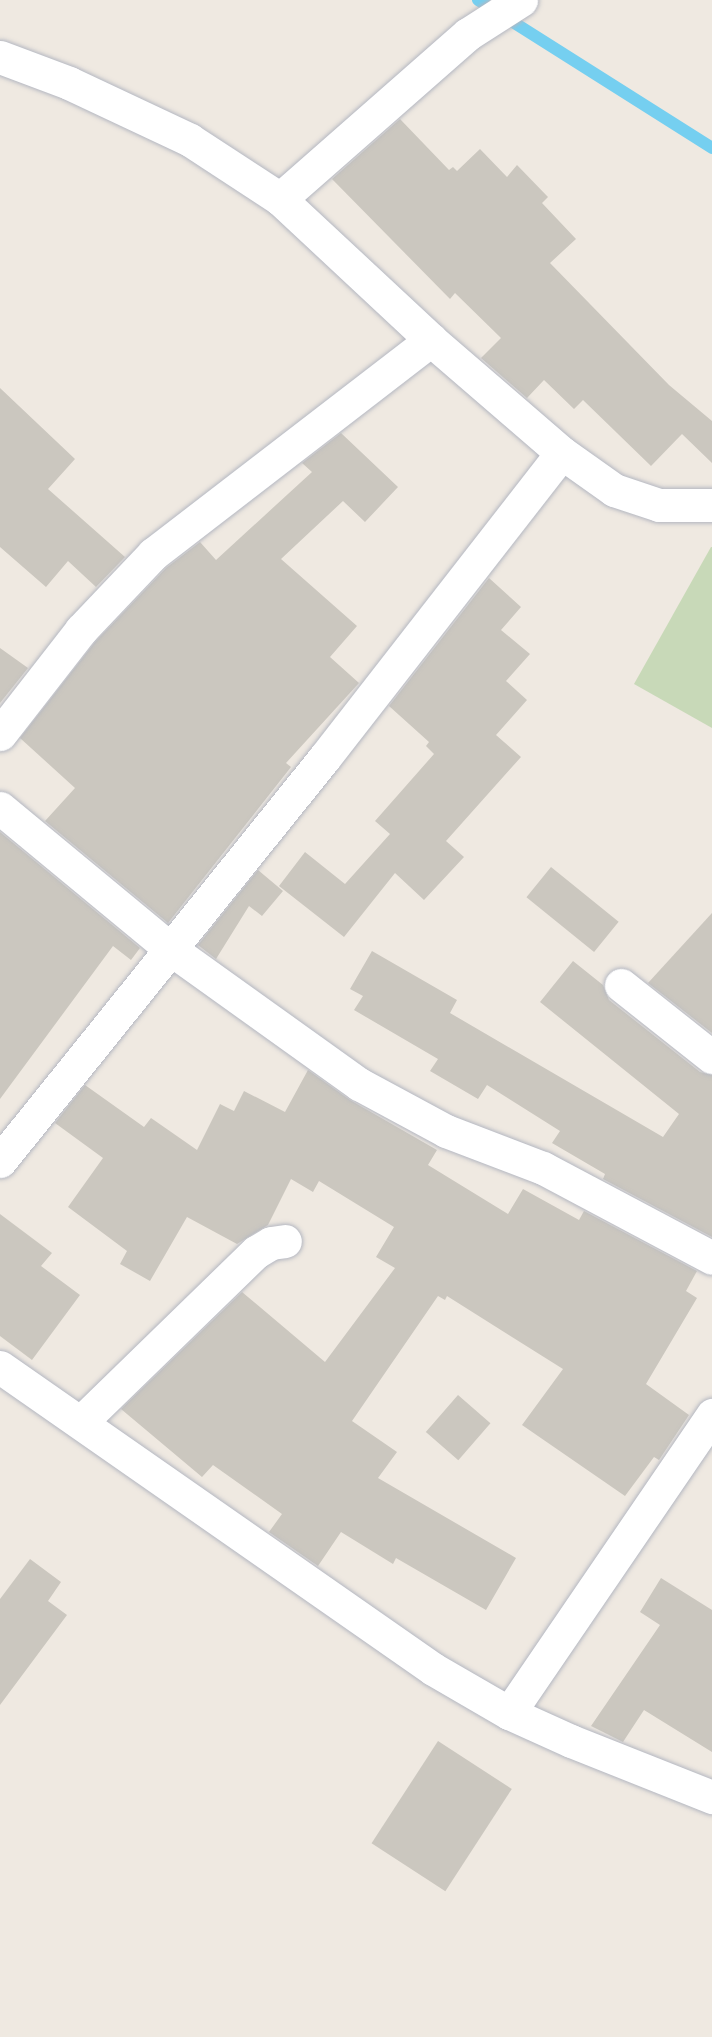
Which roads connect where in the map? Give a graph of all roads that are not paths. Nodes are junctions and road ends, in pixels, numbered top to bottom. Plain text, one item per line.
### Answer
1 (519, 2) edge
2 (0, 57) edge
3 (280, 199) junction
4 (431, 340) junction
5 (562, 453) junction
6 (712, 505) edge
7 (0, 734) edge
8 (0, 808) edge
9 (169, 948) junction
10 (621, 986) dead end
11 (712, 1057) edge
12 (0, 1161) edge
13 (285, 1241) dead end
14 (712, 1258) edge
15 (0, 1367) edge
16 (712, 1415) edge
17 (81, 1422) junction
18 (509, 1713) junction
19 (712, 1797) edge

1 - 3 street
2 - 3 street
3 - 4 street
4 - 5 street
4 - 7 street
5 - 6 street
5 - 9 street
8 - 9 street
9 - 12 street
9 - 14 street
10 - 11 street
13 - 17 street
15 - 17 street
16 - 18 street
17 - 18 street
18 - 19 street

